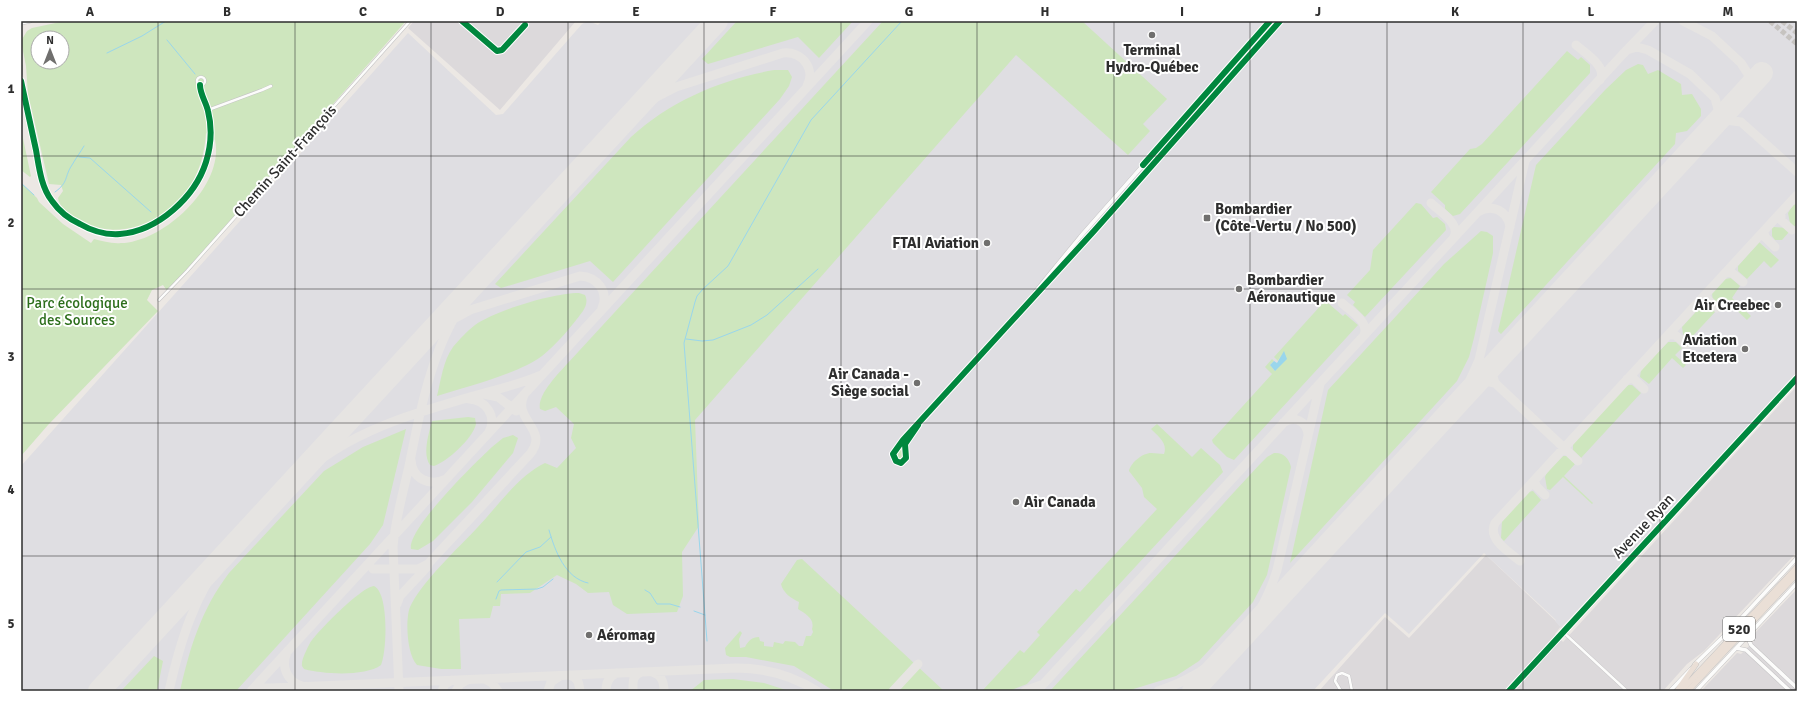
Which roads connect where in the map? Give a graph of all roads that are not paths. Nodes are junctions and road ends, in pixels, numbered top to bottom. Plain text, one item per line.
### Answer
1 (30, 21) edge
2 (410, 21) edge
3 (462, 21) edge
4 (1270, 21) edge
5 (1280, 21) edge
6 (21, 23) edge
7 (525, 25) dead end
8 (21, 66) edge
9 (21, 74) edge
10 (21, 82) edge
11 (200, 85) dead end
12 (271, 86) dead end
13 (208, 110) junction
14 (159, 300) dead end
15 (1027, 303) junction
16 (1797, 378) edge
17 (918, 425) junction
18 (1797, 558) edge
19 (1797, 567) edge
20 (1797, 574) edge
21 (1797, 583) edge
22 (1563, 632) junction
23 (1748, 636) junction
24 (1736, 648) junction
25 (1696, 664) junction
26 (1797, 688) edge
27 (1341, 691) edge
28 (1352, 691) edge
29 (1509, 691) edge
30 (1627, 691) edge
31 (1670, 691) edge
32 (1677, 691) edge
33 (1681, 691) edge
34 (1688, 691) edge
35 (1696, 691) edge
36 (1790, 691) edge

1 - 6 street
2 - 14 street, Chemin Saint-François
3 - 7 street
4 - 15 street
5 - 15 street
8 - 9 street
10 - 13 street
11 - 13 street
12 - 13 street
15 - 17 street
16 - 22 street, Avenue Ryan
17 - 17 street
18 - 25 street
19 - 33 highway, 520
20 - 34 highway, 520
21 - 23 street
22 - 29 street, Avenue Ryan
22 - 30 street
23 - 24 street
23 - 26 street
24 - 35 street
24 - 36 street
25 - 31 street
25 - 32 highway
27 - 28 street

